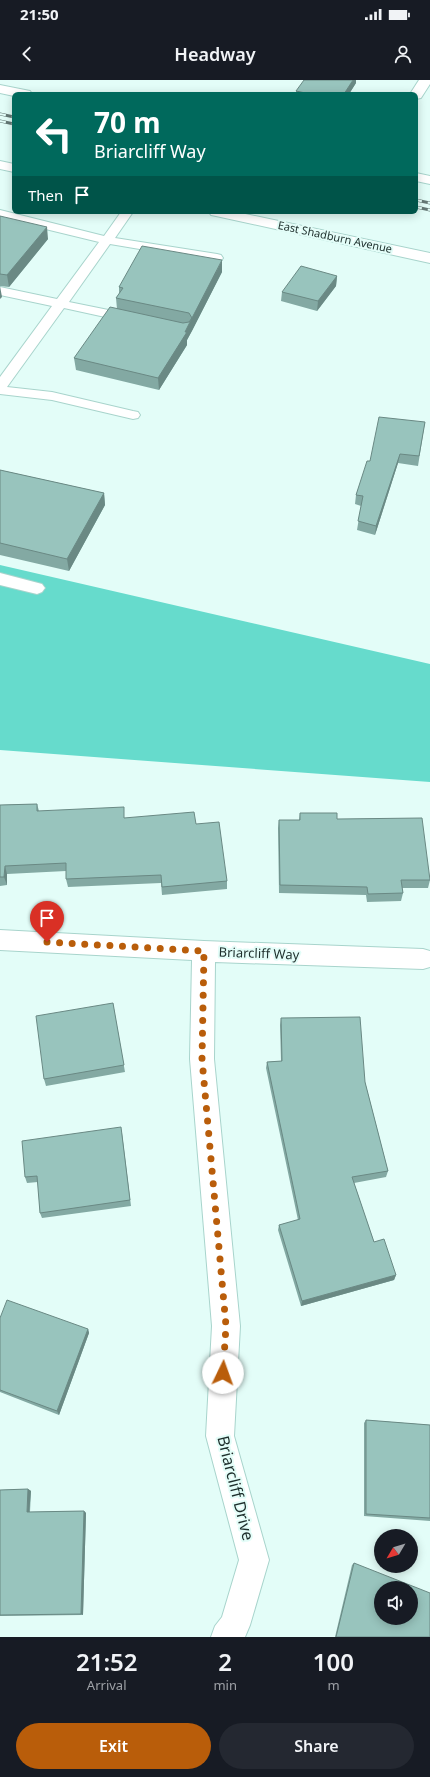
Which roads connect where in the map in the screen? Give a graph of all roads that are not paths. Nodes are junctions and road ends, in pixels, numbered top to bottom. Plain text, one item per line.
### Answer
1 (426, 80) edge
2 (0, 89) edge
3 (16, 92) edge
4 (418, 92) edge
5 (0, 165) edge
6 (12, 168) edge
7 (418, 177) edge
8 (430, 180) edge
9 (0, 214) edge
10 (126, 214) edge
11 (225, 214) edge
12 (106, 240) junction
13 (217, 258) edge
14 (430, 258) edge
15 (0, 291) edge
16 (60, 304) junction
17 (140, 321) edge
18 (0, 387) edge
19 (0, 390) edge
20 (133, 415) dead end
21 (0, 579) edge
22 (37, 588) dead end
23 (0, 940) edge
24 (204, 951) junction
25 (423, 960) dead end
26 (226, 1637) edge

1 - 4 street
2 - 3 street
5 - 6 street
7 - 8 street
9 - 12 lane
10 - 12 lane
11 - 14 street, East Shadburn Avenue
12 - 13 lane
12 - 16 lane
15 - 16 lane
16 - 17 lane
16 - 18 lane
19 - 20 lane
21 - 22 lane
23 - 24 street, Briarcliff Way
24 - 25 street, Briarcliff Way
24 - 26 street, Briarcliff Drive

